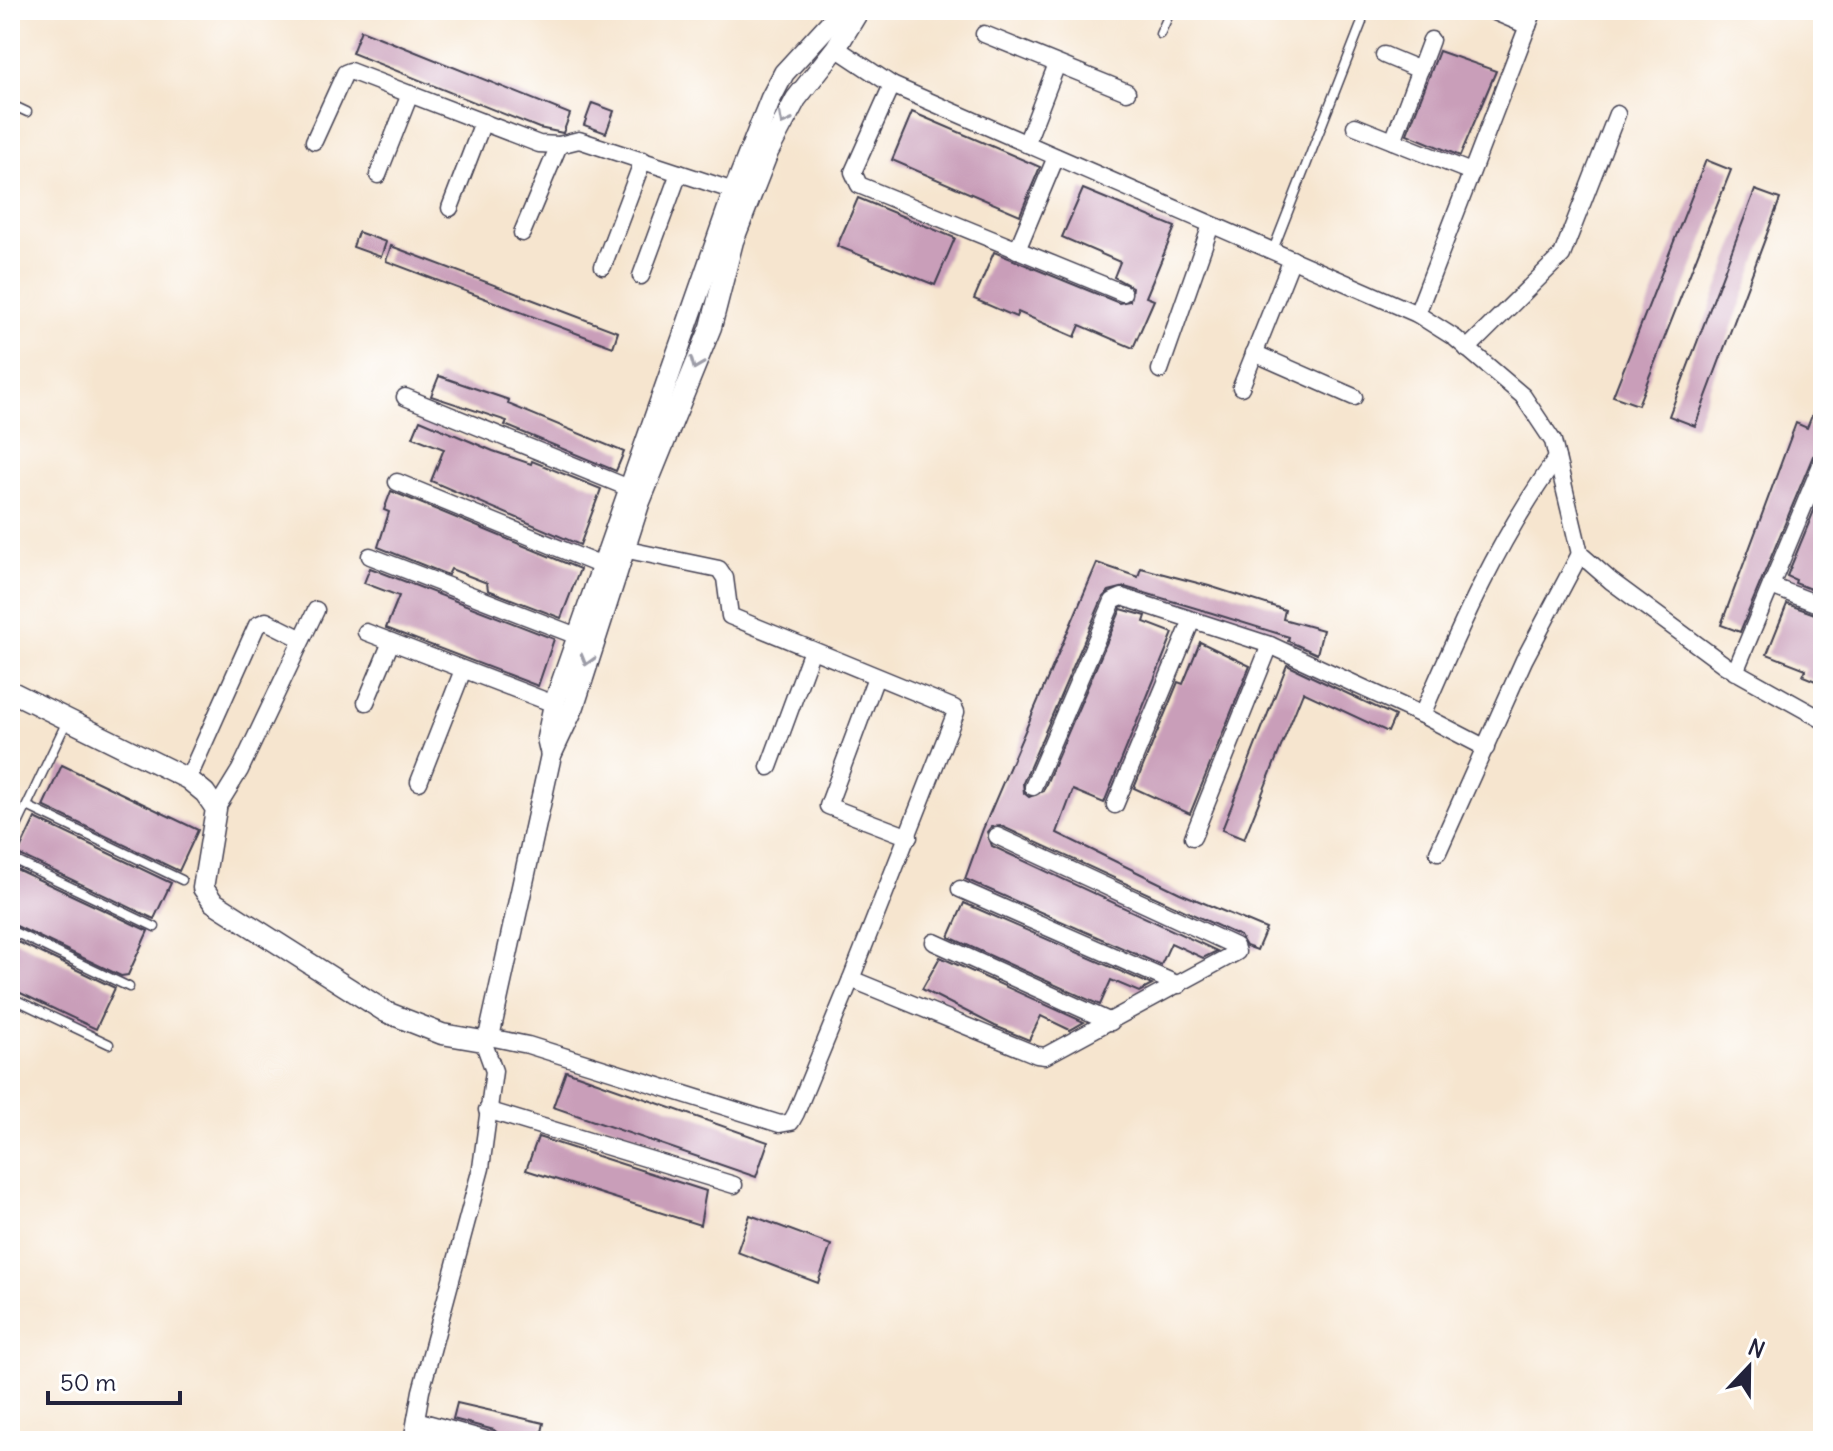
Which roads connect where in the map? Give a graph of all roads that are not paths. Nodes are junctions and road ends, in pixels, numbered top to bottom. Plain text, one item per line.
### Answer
1 (859, 10) edge
2 (1171, 10) edge
3 (1357, 10) edge
4 (1490, 10) edge
5 (1531, 18) edge
6 (842, 20) edge
7 (984, 34) dead end
8 (1160, 34) dead end
9 (1431, 40) dead end
10 (836, 48) junction
11 (1384, 55) dead end
12 (1057, 64) junction
13 (1420, 70) junction
14 (816, 72) junction
15 (779, 83) junction
16 (892, 85) junction
17 (1127, 92) dead end
18 (410, 94) junction
19 (10, 104) edge
20 (27, 112) dead end
21 (1617, 114) dead end
22 (483, 122) junction
23 (1355, 126) dead end
24 (314, 141) dead end
25 (1393, 141) junction
26 (1026, 144) junction
27 (559, 145) junction
28 (1056, 157) junction
29 (643, 160) junction
30 (1471, 172) junction
31 (679, 173) junction
32 (378, 175) dead end
33 (734, 191) junction
34 (450, 208) dead end
35 (1211, 225) junction
36 (522, 233) dead end
37 (1017, 250) junction
38 (1272, 252) junction
39 (1292, 259) junction
40 (603, 266) dead end
41 (641, 276) dead end
42 (1123, 293) dead end
43 (1417, 314) junction
44 (1467, 349) junction
45 (1254, 353) junction
46 (1160, 370) dead end
47 (1241, 387) dead end
48 (405, 397) dead end
49 (1354, 397) dead end
50 (1557, 458) junction
51 (1823, 460) edge
52 (397, 482) dead end
53 (629, 488) junction
54 (623, 549) junction
55 (1580, 554) junction
56 (370, 556) dead end
57 (602, 566) junction
58 (1771, 586) junction
59 (1823, 606) edge
60 (316, 610) dead end
61 (1192, 620) junction
62 (366, 632) dead end
63 (577, 636) junction
64 (302, 639) junction
65 (391, 642) junction
66 (1270, 645) junction
67 (812, 650) junction
68 (463, 670) junction
69 (1735, 672) junction
70 (876, 677) junction
71 (10, 691) edge
72 (366, 702) dead end
73 (554, 704) junction
74 (1422, 715) junction
75 (1823, 720) edge
76 (68, 721) junction
77 (1486, 748) junction
78 (551, 755) junction
79 (769, 767) dead end
80 (188, 779) junction
81 (419, 782) dead end
82 (1033, 787) dead end
83 (1115, 805) dead end
84 (27, 806) junction
85 (216, 809) junction
86 (997, 836) dead end
87 (909, 837) junction
88 (1193, 837) dead end
89 (10, 841) edge
90 (1438, 852) dead end
91 (10, 858) edge
92 (182, 880) dead end
93 (960, 889) dead end
94 (155, 927) dead end
95 (10, 930) edge
96 (934, 942) dead end
97 (851, 979) junction
98 (1179, 985) junction
99 (129, 987) dead end
100 (10, 997) edge
101 (1111, 1022) junction
102 (486, 1039) junction
103 (109, 1044) dead end
104 (487, 1110) junction
105 (734, 1185) dead end
106 (416, 1420) junction
107 (412, 1441) edge
108 (491, 1441) edge

1 - 6 street
2 - 8 lane
3 - 38 lane
4 - 5 street
5 - 30 street
6 - 10 street
6 - 15 street
7 - 12 street
9 - 13 street
10 - 14 street
10 - 16 street
11 - 13 street
12 - 17 street
12 - 26 street
13 - 25 street
14 - 15 street
14 -> 54 street
15 - 33 street
16 - 26 street
16 - 37 street
18 - 22 street
18 - 24 street
18 - 32 street
19 - 20 lane
21 - 44 street
22 - 27 street
22 - 34 street
23 - 25 street
25 - 30 street
26 - 28 street
27 - 29 street
27 - 36 street
28 - 35 street
28 - 37 street
29 - 31 street
29 - 40 street
30 - 43 street
31 - 33 street
31 - 41 street
33 - 53 street
35 - 38 street
35 - 46 street
37 - 42 street
38 - 39 street
39 - 43 street
39 - 45 street
43 - 44 street
44 - 50 street
45 - 47 street
45 - 49 street
48 - 53 street
50 - 55 street
50 - 74 street
51 - 58 street
52 - 57 street
53 - 57 street
54 - 67 street
54 -> 78 street
55 - 69 street
55 - 77 street
56 - 63 street
57 - 63 street
58 - 59 street
58 - 69 street
60 - 64 street
61 - 66 street
61 - 82 street
61 - 83 street
62 - 65 street
63 - 73 street
64 - 80 street
64 - 85 street
65 - 68 street
65 - 72 street
66 - 74 street
66 - 88 street
67 - 70 street
67 - 79 street
68 - 73 street
68 - 81 street
69 - 75 street
70 - 87 street
70 - 87 street
71 - 76 street
73 - 78 street
74 - 77 street
76 - 80 street
76 - 84 lane
77 - 90 street
78 - 102 street
80 - 85 street
84 - 89 lane
84 - 92 lane
85 - 102 street
86 - 98 street
87 - 97 street
91 - 94 lane
93 - 98 street
95 - 99 lane
96 - 101 street
97 - 101 street
97 - 102 street
98 - 101 street
100 - 103 lane
102 - 104 street
104 - 105 street
104 - 106 street
106 - 107 street
106 - 108 street

